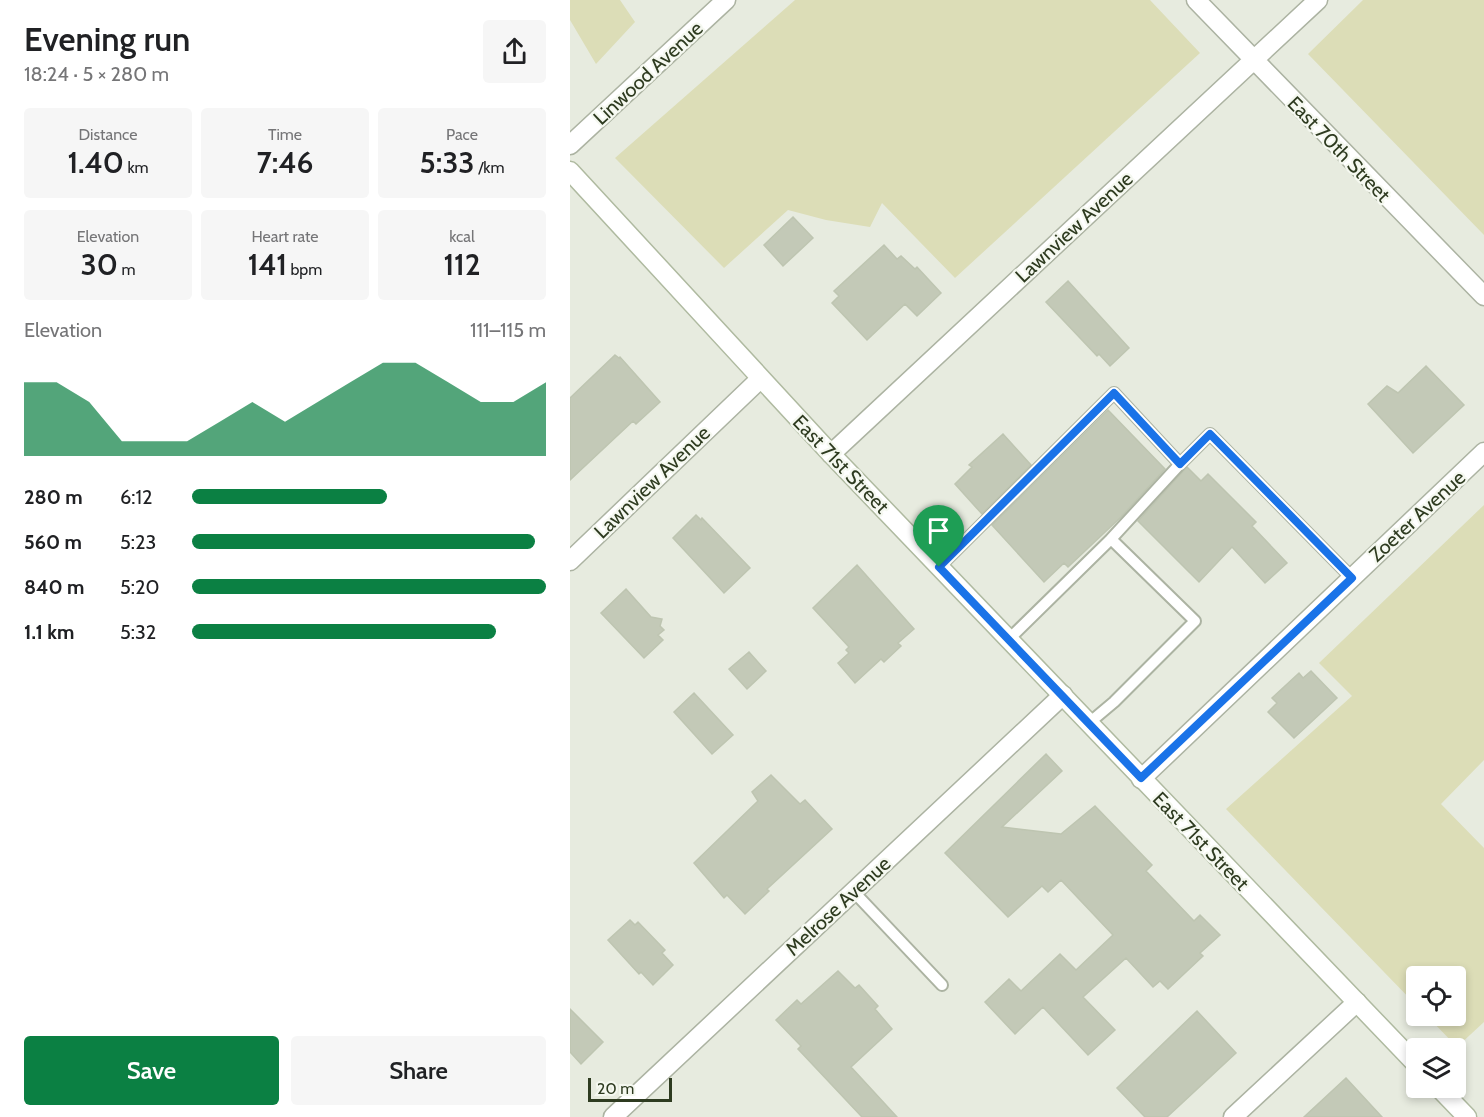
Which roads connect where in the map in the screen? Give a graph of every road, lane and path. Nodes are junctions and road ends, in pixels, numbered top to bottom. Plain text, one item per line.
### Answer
1 (726, 0) edge
2 (1196, 0) edge
3 (1318, 0) edge
4 (1253, 61) junction
5 (570, 145) edge
6 (570, 171) edge
7 (1484, 296) edge
8 (760, 379) junction
9 (1484, 452) edge
10 (831, 454) junction
11 (1180, 464) junction
12 (1112, 539) junction
13 (570, 561) edge
14 (939, 567) junction
15 (1352, 578) junction
16 (1009, 639) junction
17 (1063, 694) junction
18 (1089, 723) junction
19 (1141, 778) junction
20 (853, 891) junction
21 (942, 986) dead end
22 (1357, 1002) junction
23 (1406, 1053) edge
24 (1449, 1098) edge
25 (613, 1117) edge
26 (1233, 1117) edge
27 (1467, 1117) edge

1 - 5 street, Linwood Avenue
2 - 4 street, East 70th Street
3 - 4 street, Lawnview Avenue
4 - 7 street, East 70th Street
4 - 10 street, Lawnview Avenue
6 - 8 street, East 71st Street
8 - 10 street, East 71st Street
8 - 13 street, Lawnview Avenue
9 - 15 street, Zoeter Avenue
10 - 14 street, East 71st Street
11 - 12 lane
11 - 14 lane
11 - 15 lane
12 - 16 lane
12 - 18 lane
14 - 16 street, East 71st Street
15 - 19 street, Zoeter Avenue
16 - 17 street, East 71st Street
17 - 18 street, East 71st Street
17 - 20 street, Melrose Avenue
18 - 19 street, East 71st Street
19 - 22 street, East 71st Street
20 - 21 lane
20 - 25 street, Melrose Avenue
22 - 23 street, East 71st Street
22 - 26 street
24 - 27 street

